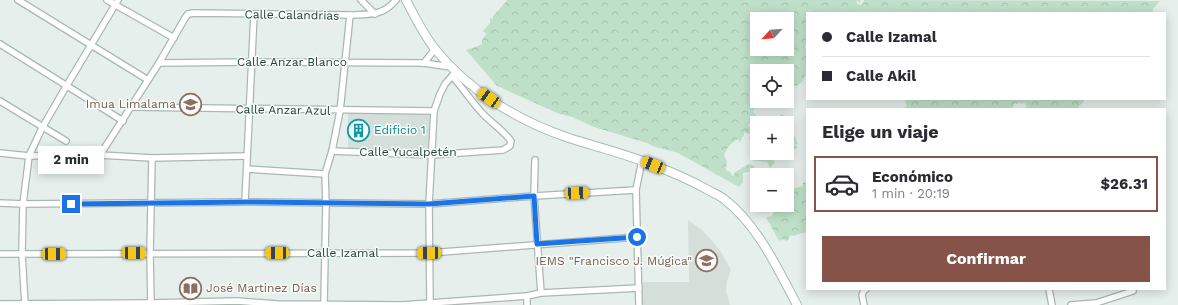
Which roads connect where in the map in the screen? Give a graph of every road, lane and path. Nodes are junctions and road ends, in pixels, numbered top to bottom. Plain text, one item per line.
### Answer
1 (18, 0) edge
2 (107, 0) edge
3 (361, 0) edge
4 (396, 0) edge
5 (406, 0) edge
6 (116, 2) edge
7 (254, 14) junction
8 (375, 14) junction
9 (350, 16) junction
10 (174, 38) junction
11 (0, 44) edge
12 (90, 45) junction
13 (435, 49) junction
14 (252, 62) junction
15 (159, 63) junction
16 (345, 63) junction
17 (424, 63) junction
18 (453, 72) junction
19 (148, 80) junction
20 (66, 85) junction
21 (0, 102) edge
22 (132, 107) junction
23 (249, 110) junction
24 (340, 111) junction
25 (434, 111) junction
26 (123, 121) junction
27 (42, 128) junction
28 (66, 141) dead end
29 (332, 151) junction
30 (1, 153) edge
31 (100, 154) junction
32 (431, 155) junction
33 (29, 156) junction
34 (247, 156) junction
35 (152, 158) junction
36 (535, 160) dead end
37 (642, 160) junction
38 (246, 169) junction
39 (326, 174) junction
40 (636, 190) junction
41 (534, 196) junction
42 (246, 202) junction
43 (0, 203) edge
44 (151, 203) junction
45 (23, 204) junction
46 (326, 204) junction
47 (429, 204) junction
48 (637, 237) junction
49 (537, 244) junction
50 (150, 253) junction
51 (325, 253) junction
52 (429, 253) junction
53 (0, 254) edge
54 (22, 254) junction
55 (639, 288) junction
56 (864, 290) edge
57 (1049, 290) edge
58 (1133, 291) dead end
59 (541, 293) junction
60 (527, 296) junction
61 (0, 304) edge
62 (25, 304) edge
63 (151, 304) edge
64 (324, 304) junction
65 (430, 304) junction
66 (277, 305) edge
67 (402, 305) edge
68 (527, 305) edge
69 (639, 305) edge
70 (797, 305) edge
71 (864, 305) edge
72 (1052, 305) edge
73 (1071, 305) edge

1 - 12 street
2 - 6 street
3 - 8 street
4 - 8 street, Calle Calandrias
5 - 13 main road
6 - 10 street
6 - 12 street
7 - 9 street, Calle Calandrias
7 - 10 street, Calle Calandrias
7 - 14 street
8 - 9 street, Calle Calandrias
9 - 16 street
10 - 15 street
11 - 20 street
12 - 19 street
12 - 20 street
13 - 17 street
13 - 18 main road
14 - 15 street, Calle Anzar Blanco
14 - 16 street, Calle Anzar Blanco
14 - 23 street
15 - 19 street
16 - 17 street, Calle Anzar Blanco
16 - 24 street
17 - 18 street, Calle Anzar Blanco
18 - 25 street
18 - 32 street, Calle Yucalpetén
18 - 37 main road
19 - 22 street
20 - 26 street
20 - 27 street
21 - 27 street
22 - 23 street, Calle Anzar Azul
22 - 26 street
23 - 24 street, Calle Anzar Azul
23 - 34 street
24 - 25 street, Calle Anzar Azul
24 - 29 street
25 - 32 street
26 - 31 street
27 - 28 street
27 - 33 street
29 - 32 street, Calle Yucalpetén
29 - 39 street
30 - 33 street
31 - 33 street
31 - 35 street
32 - 47 street
33 - 45 street
34 - 35 street
34 - 38 street
35 - 44 street
36 - 41 street
37 - 40 street
37 - 70 main road
38 - 39 street
38 - 42 street
39 - 46 street
40 - 41 street
40 - 48 street
41 - 47 street
41 - 49 street
42 - 44 street
42 - 46 street
43 - 45 street
44 - 45 street
44 - 50 street
45 - 54 street
46 - 47 street
46 - 51 street
47 - 52 street
48 - 49 street, Calle Izamal
48 - 55 street
49 - 52 street, Calle Izamal
49 - 59 street
50 - 51 street, Calle Izamal
50 - 54 street, Calle Izamal
50 - 63 street
51 - 52 street, Calle Izamal
51 - 64 street
52 - 65 street
53 - 54 street, Calle Izamal
54 - 62 street
55 - 59 street
55 - 69 street
56 - 71 street
57 - 72 street
58 - 73 street
59 - 60 street
60 - 65 street
60 - 68 street
61 - 62 street
62 - 63 street
63 - 66 street
64 - 66 street
64 - 67 street
65 - 67 street

